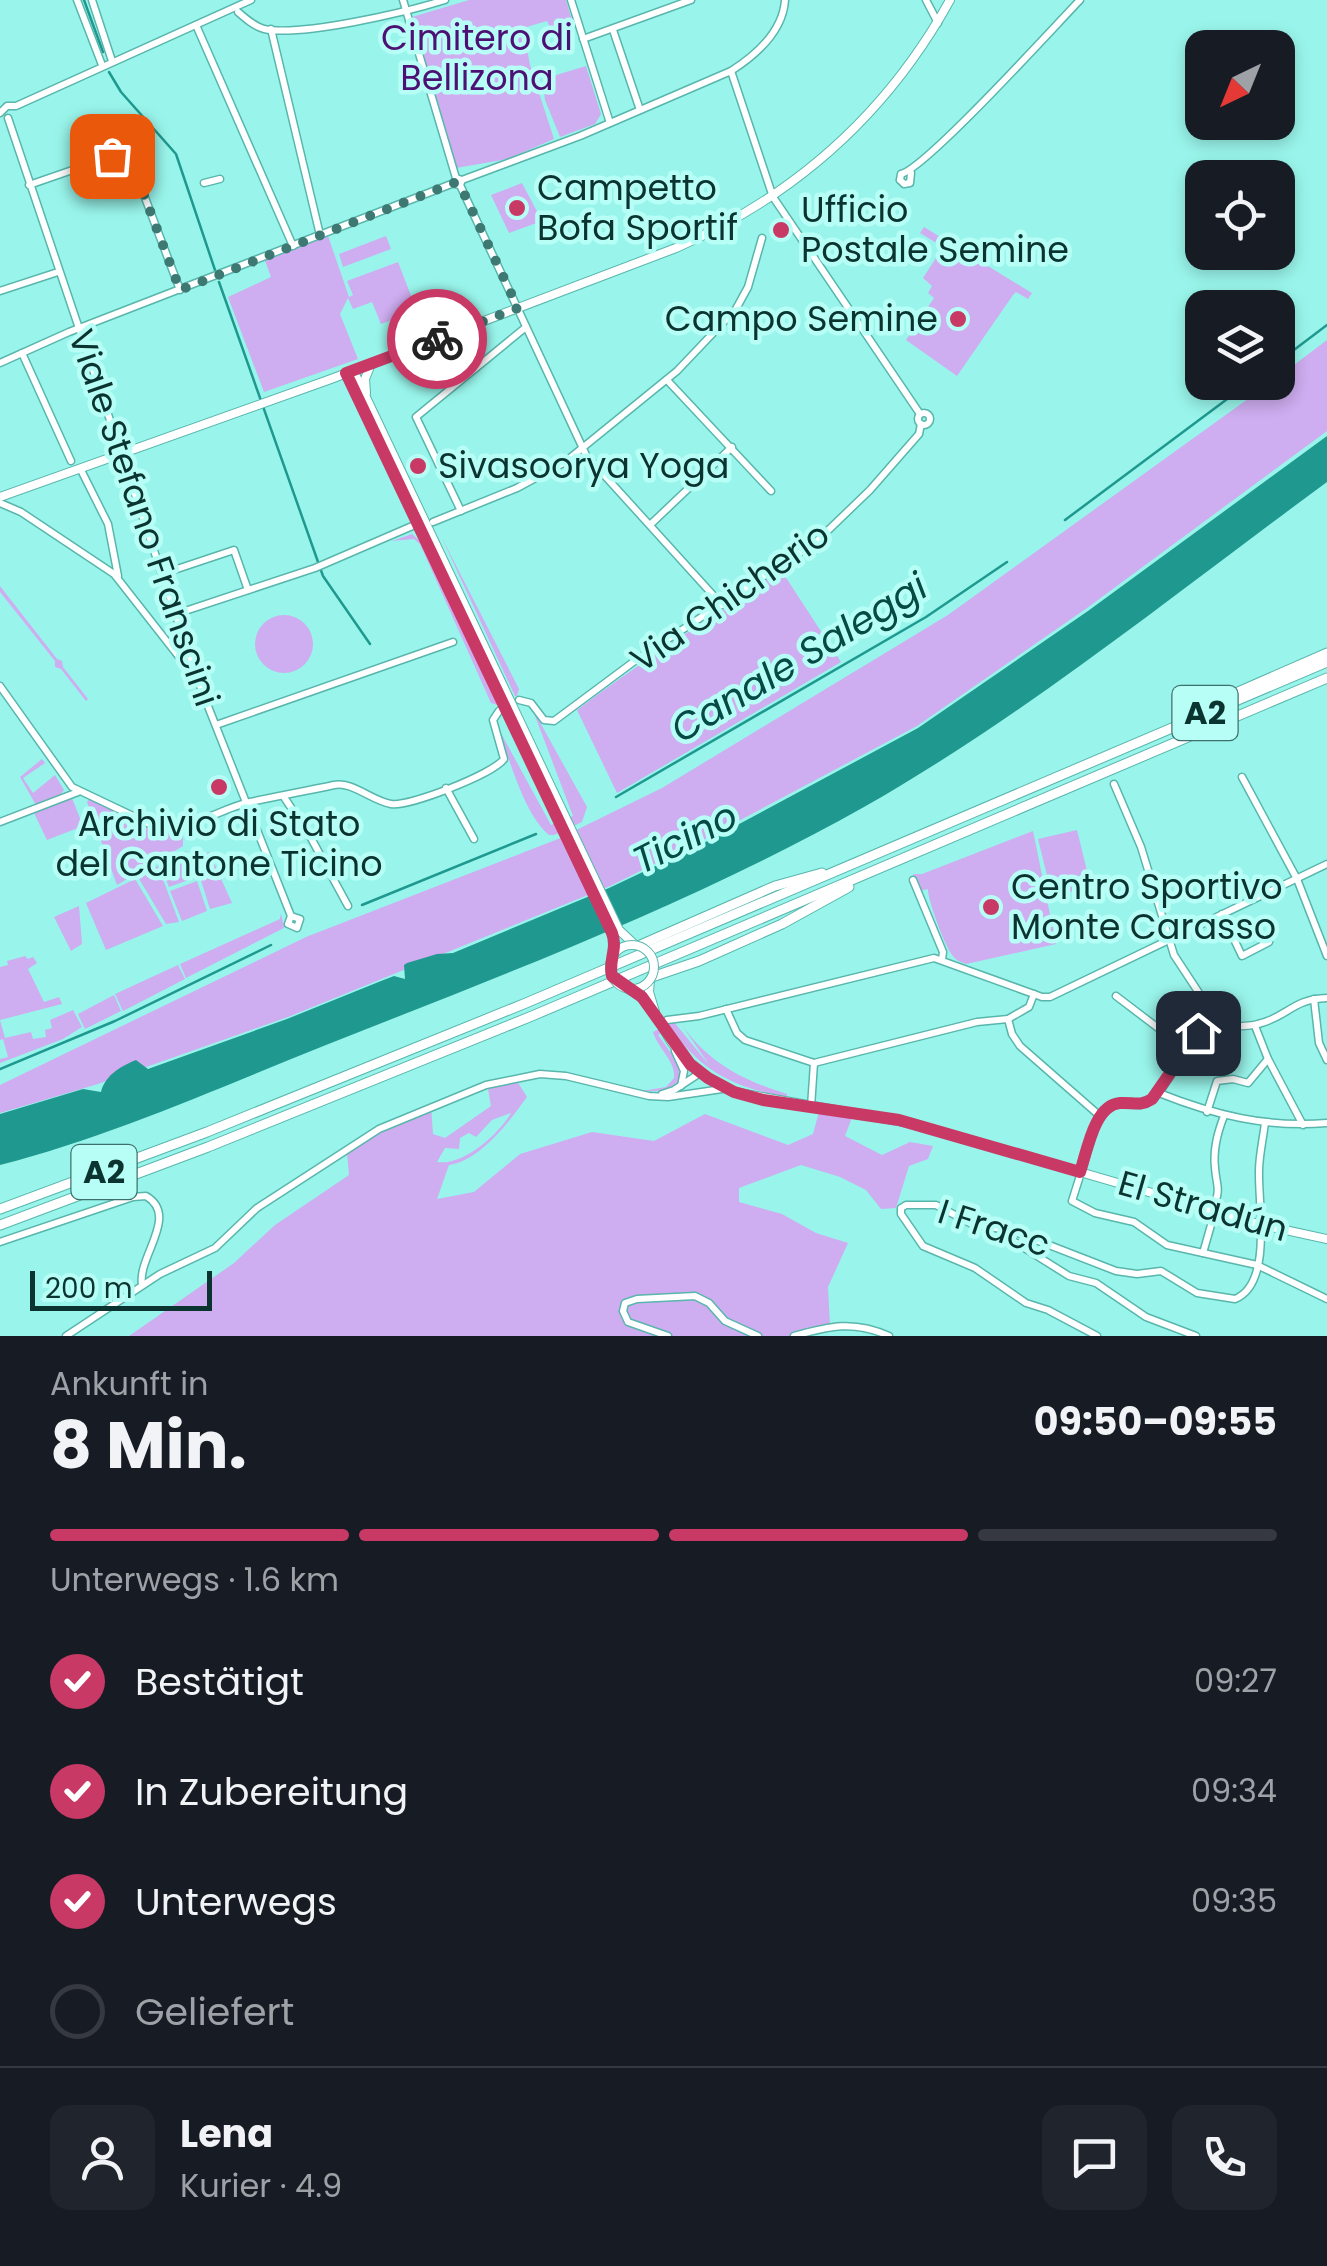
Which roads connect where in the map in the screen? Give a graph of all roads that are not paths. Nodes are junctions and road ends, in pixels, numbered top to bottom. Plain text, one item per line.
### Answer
1 (76, 0) edge
2 (92, 0) edge
3 (251, 0) edge
4 (403, 0) edge
5 (445, 0) edge
6 (571, 0) edge
7 (691, 0) edge
8 (785, 0) edge
9 (950, 0) edge
10 (1080, 0) edge
11 (929, 1) edge
12 (238, 12) dead end
13 (406, 12) junction
14 (938, 23) junction
15 (196, 25) junction
16 (272, 30) junction
17 (613, 30) junction
18 (584, 40) junction
19 (112, 61) junction
20 (102, 65) junction
21 (731, 71) junction
22 (640, 110) junction
23 (3, 116) edge
24 (610, 123) junction
25 (911, 173) dead end
26 (220, 178) dead end
27 (458, 181) junction
28 (204, 183) dead end
29 (29, 186) junction
30 (773, 197) junction
31 (320, 235) junction
32 (762, 238) dead end
33 (292, 246) junction
34 (58, 272) junction
35 (180, 290) junction
36 (0, 292) edge
37 (518, 308) junction
38 (526, 328) junction
39 (78, 329) junction
40 (22, 352) junction
41 (3, 359) edge
42 (371, 364) junction
43 (350, 372) junction
44 (667, 380) junction
45 (368, 399) junction
46 (732, 447) junction
47 (583, 450) junction
48 (121, 456) junction
49 (71, 461) dead end
50 (81, 470) junction
51 (771, 491) dead end
52 (0, 500) edge
53 (461, 511) junction
54 (425, 522) junction
55 (650, 524) junction
56 (162, 574) junction
57 (119, 579) junction
58 (248, 590) junction
59 (722, 605) junction
60 (176, 614) junction
61 (453, 642) dead end
62 (1327, 653) edge
63 (190, 656) junction
64 (180, 659) junction
65 (1327, 662) edge
66 (1327, 678) edge
67 (198, 681) junction
68 (0, 686) edge
69 (518, 700) dead end
70 (1216, 708) junction
71 (499, 711) dead end
72 (216, 725) junction
73 (1242, 778) dead end
74 (1114, 784) dead end
75 (446, 788) junction
76 (78, 792) junction
77 (284, 797) junction
78 (247, 802) junction
79 (560, 814) junction
80 (0, 822) edge
81 (474, 839) dead end
82 (892, 862) junction
83 (858, 864) junction
84 (1327, 864) edge
85 (1297, 879) junction
86 (913, 880) dead end
87 (348, 906) dead end
88 (1222, 914) junction
89 (291, 916) dead end
90 (1168, 939) junction
91 (1269, 942) dead end
92 (636, 945) junction
93 (613, 956) junction
94 (1327, 956) edge
95 (942, 959) junction
96 (651, 978) junction
97 (628, 988) junction
98 (1034, 994) junction
99 (1116, 996) dead end
100 (1314, 998) junction
101 (1327, 998) edge
102 (726, 1008) junction
103 (656, 1016) junction
104 (1008, 1019) junction
105 (668, 1020) dead end
106 (1220, 1025) junction
107 (1255, 1026) junction
108 (666, 1034) junction
109 (1187, 1050) junction
110 (1268, 1059) junction
111 (1327, 1060) edge
112 (814, 1063) junction
113 (702, 1074) junction
114 (726, 1089) junction
115 (682, 1090) junction
116 (1159, 1093) junction
117 (810, 1106) junction
118 (1207, 1112) junction
119 (1100, 1116) junction
120 (1224, 1116) junction
121 (1265, 1124) junction
122 (1327, 1124) edge
123 (1303, 1126) junction
124 (1080, 1172) junction
125 (0, 1209) edge
126 (1214, 1211) junction
127 (0, 1224) edge
128 (1262, 1225) junction
129 (1003, 1232) junction
130 (1327, 1238) edge
131 (0, 1242) edge
132 (1203, 1253) junction
133 (146, 1260) junction
134 (1257, 1265) junction
135 (152, 1278) junction
136 (142, 1285) junction
137 (1327, 1298) edge
138 (66, 1336) edge
139 (668, 1336) edge
140 (758, 1336) edge
141 (794, 1336) edge
142 (889, 1336) edge
143 (1097, 1336) edge
144 (1196, 1336) edge

1 - 20 street
2 - 19 street
3 - 15 street
4 - 13 street
5 - 13 street
6 - 18 street
7 - 17 street
8 - 21 street
9 - 14 main road
10 - 25 street
11 - 14 street
12 - 16 street
13 - 16 street
13 - 27 street
14 - 30 main road
15 - 19 street
15 - 33 street
16 - 31 street
17 - 18 street
17 - 22 street
18 - 24 street
19 - 20 street
20 - 23 street
21 - 22 street
21 - 30 street
22 - 24 street
23 - 29 street, Viale Stefano Franscini
24 - 27 street
26 - 28 street
27 - 31 street
27 - 37 street
29 - 34 street, Viale Stefano Franscini
29 - 35 street
30 - 37 main road
30 - 59 street, Via Chicherio
31 - 33 street
32 - 44 street
33 - 35 street
34 - 36 street
34 - 39 street, Viale Stefano Franscini
35 - 39 street
37 - 38 street
37 - 42 main road
38 - 47 street
38 - 53 street
39 - 40 street
39 - 48 street, Viale Stefano Franscini
40 - 41 street
40 - 49 street
42 - 43 main road
42 - 45 main road
43 - 45 main road
43 - 48 main road
43 - 54 main road
44 - 46 street
44 - 47 street
45 - 54 main road
46 - 51 street
46 - 55 street
47 - 53 street
47 - 55 street
48 - 50 main road
48 - 56 street, Viale Stefano Franscini
50 - 52 main road
50 - 57 street
52 - 57 street
53 - 54 street
54 - 58 street
54 - 79 main road
55 - 59 street
56 - 58 street
56 - 60 street, Viale Stefano Franscini
57 - 64 street
58 - 60 street
59 - 69 street, Via Chicherio
60 - 63 street, Viale Stefano Franscini
61 - 72 street
62 - 70 highway, A2
63 - 64 street
63 - 67 street, Viale Stefano Franscini
64 - 67 street
65 - 70 highway, A2
66 - 82 highway, A2
67 - 72 street, Viale Stefano Franscini
68 - 76 street
70 - 83 highway, A2
71 - 75 street
72 - 78 street, Viale Stefano Franscini
73 - 85 street
74 - 90 street
75 - 77 street
75 - 81 street
76 - 78 street
76 - 80 street
77 - 78 street
77 - 87 street
78 - 89 street, Viale Stefano Franscini
79 - 92 main road
79 - 93 main road
82 - 96 highway
82 - 127 highway, A2
83 - 92 highway
83 - 125 highway, A2
84 - 85 street
85 - 88 street
85 - 94 street
86 - 95 street
88 - 90 street
88 - 91 street
90 - 98 street
90 - 106 street
92 - 93 main road, bridge
92 - 96 main road, bridge
93 - 97 main road, bridge
95 - 98 street
95 - 102 street
96 - 97 main road, bridge
96 - 103 main road
97 - 103 main road
98 - 104 street
99 - 109 street
100 - 101 street
100 - 107 street
100 - 111 street
102 - 105 street
102 - 112 street
103 - 108 main road, El Stradún
104 - 112 street
104 - 119 street
106 - 107 street
106 - 109 street
107 - 110 street
108 - 113 main road, El Stradún
108 - 115 street
109 - 116 street
110 - 118 street
110 - 123 street
112 - 117 street
113 - 114 main road, El Stradún
113 - 115 street
114 - 115 street
114 - 117 main road, El Stradún
115 - 135 street
116 - 118 street
116 - 119 street
117 - 124 main road, El Stradún
118 - 120 street
119 - 124 street
120 - 121 street
120 - 126 street
121 - 123 street
121 - 128 street
122 - 123 street
124 - 126 main road, El Stradún
124 - 132 street
126 - 128 main road, El Stradún
126 - 132 street
128 - 130 main road, El Stradún
128 - 134 street
129 - 134 street, I Fracc
129 - 143 street, I Fracc
129 - 144 street
131 - 133 street
132 - 134 street
133 - 135 street
133 - 136 street
134 - 137 street
135 - 136 street
136 - 138 street
139 - 140 street
141 - 142 street

